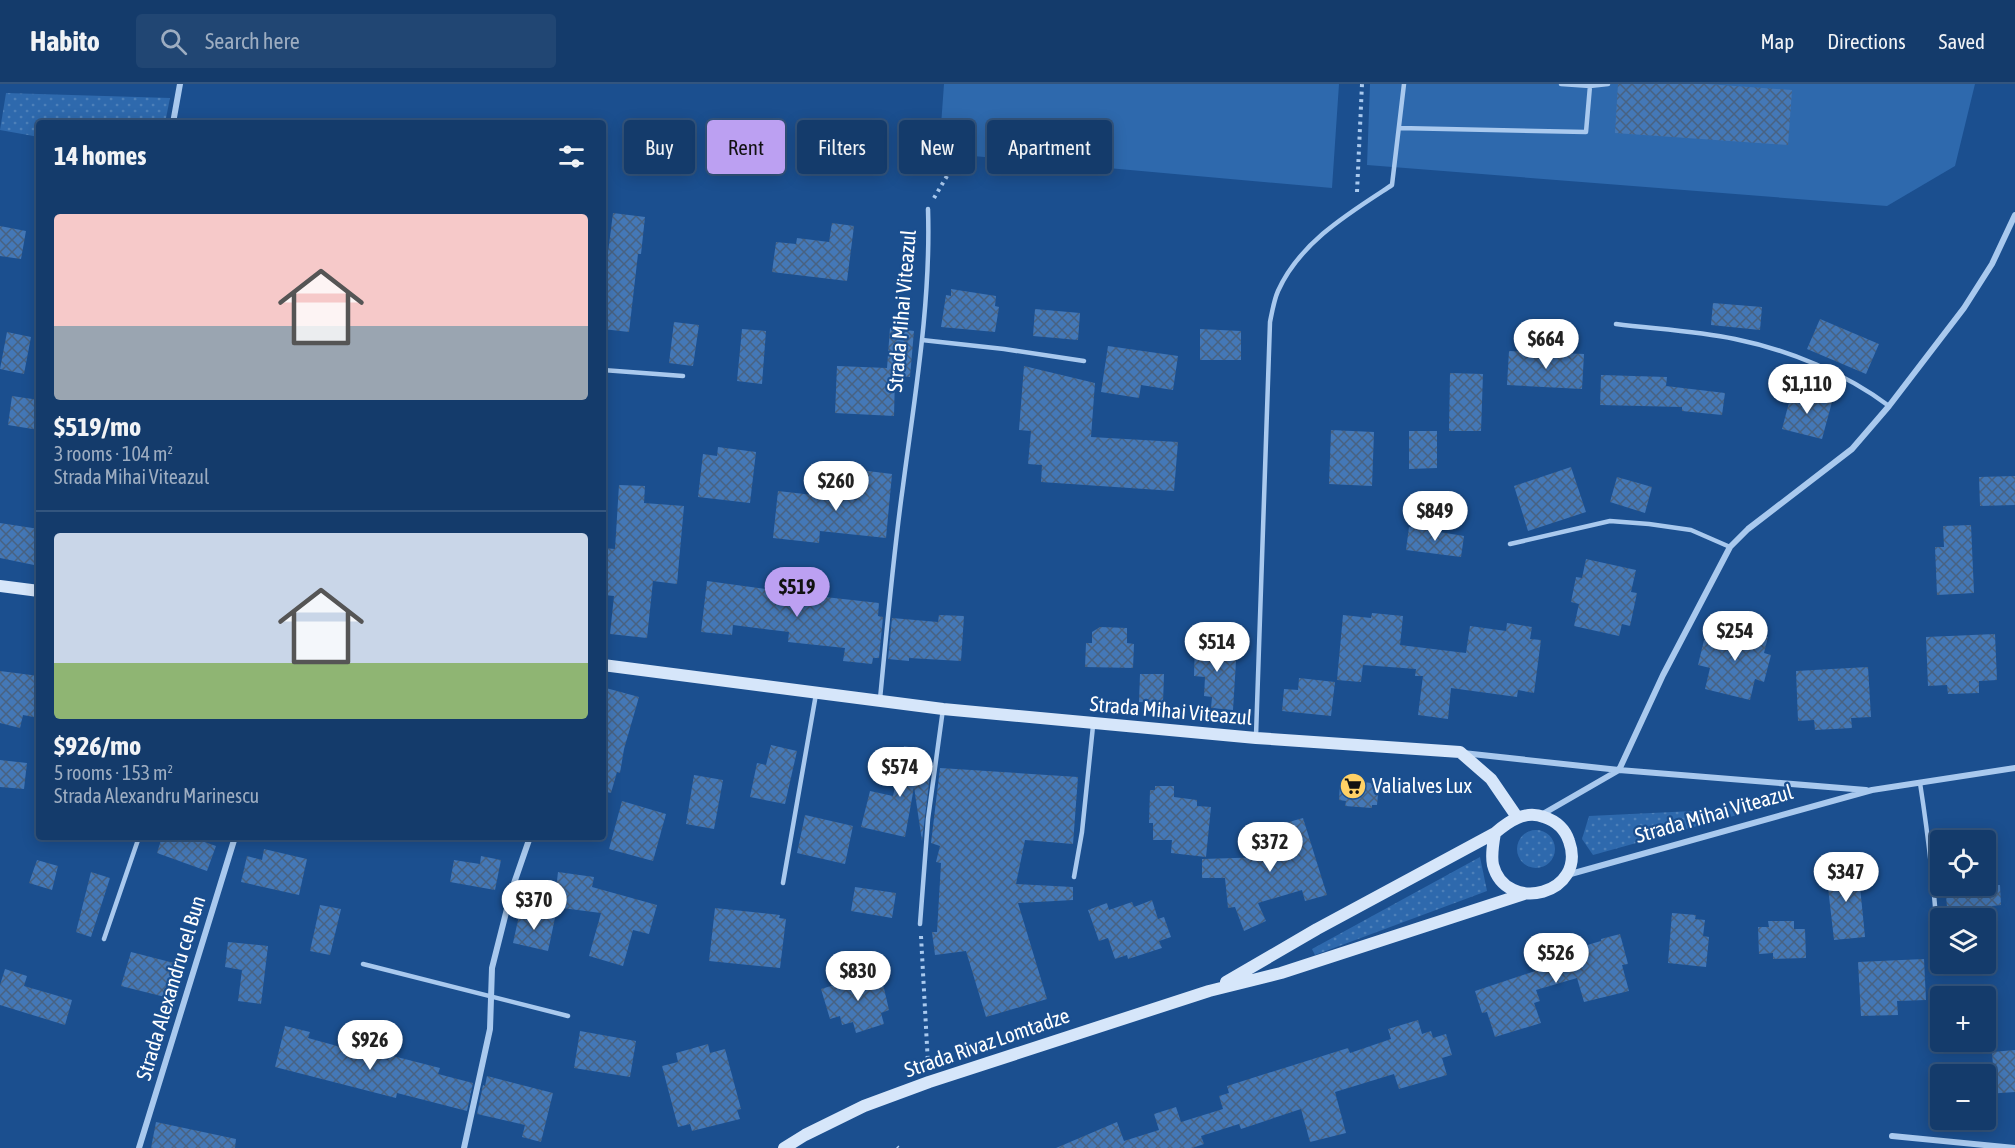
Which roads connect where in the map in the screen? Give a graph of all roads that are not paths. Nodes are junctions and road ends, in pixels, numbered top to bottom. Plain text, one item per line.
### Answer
1 (180, 84) edge
2 (1404, 84) edge
3 (1561, 84) edge
4 (1608, 84) edge
5 (1590, 86) junction
6 (174, 120) edge
7 (1400, 128) junction
8 (928, 209) road end
9 (2015, 215) edge
10 (1616, 324) dead end
11 (922, 340) junction
12 (1084, 361) dead end
13 (606, 370) edge
14 (683, 376) dead end
15 (1889, 406) junction
16 (1510, 544) dead end
17 (1730, 547) junction
18 (0, 586) edge
19 (36, 591) edge
20 (606, 665) edge
21 (816, 693) junction
22 (879, 702) junction
23 (943, 709) junction
24 (1093, 723) junction
25 (1256, 738) junction
26 (1460, 752) junction
27 (2015, 768) edge
28 (1619, 770) junction
29 (1920, 783) junction
30 (1872, 790) junction
31 (1541, 816) junction
32 (1517, 817) junction
33 (1495, 833) junction
34 (138, 840) edge
35 (234, 840) edge
36 (529, 840) edge
37 (1566, 875) junction
38 (1074, 877) dead end
39 (783, 883) dead end
40 (1524, 894) junction
41 (1936, 908) edge
42 (920, 924) road end
43 (104, 939) dead end
44 (363, 964) dead end
45 (1209, 991) junction
46 (492, 996) junction
47 (568, 1016) dead end
48 (1892, 1136) dead end
49 (1989, 1147) edge
50 (139, 1148) edge
51 (464, 1148) edge
52 (784, 1148) edge
53 (2015, 1148) edge

1 - 6 street
2 - 7 lane
3 - 5 lane
4 - 5 lane
5 - 7 lane
7 - 25 lane
8 - 11 lane, Strada Mihai Viteazul
9 - 15 street
10 - 15 lane
11 - 12 lane
11 - 22 lane, Strada Mihai Viteazul
13 - 14 lane
15 - 17 street
16 - 17 lane
17 - 28 street
18 - 19 street
20 - 21 street, Strada Mihai Viteazul
21 - 22 street, Strada Mihai Viteazul
21 - 39 lane
22 - 23 street, Strada Mihai Viteazul
23 - 24 street, Strada Mihai Viteazul
23 - 42 lane
24 - 25 street, Strada Mihai Viteazul
24 - 38 lane
25 - 26 street, Strada Mihai Viteazul
26 - 28 street, Strada Mihai Viteazul
26 - 32 street
27 - 29 street, Strada Mihai Viteazul
28 - 30 street, Strada Mihai Viteazul
28 - 31 street
29 - 30 street, Strada Mihai Viteazul
29 - 41 lane
30 - 37 street, Strada Mihai Viteazul
31 - 32 street
31 - 37 street
32 - 33 street
33 - 40 street
33 - 45 street, Strada Rivaz Lomtadze
34 - 43 lane
35 - 50 street, Strada Alexandru cel Bun
36 - 46 street
37 - 40 street
40 - 45 street, Strada Rivaz Lomtadze
44 - 46 lane
45 - 52 street, Strada Rivaz Lomtadze
46 - 47 lane
46 - 51 street
48 - 49 street
49 - 53 street

